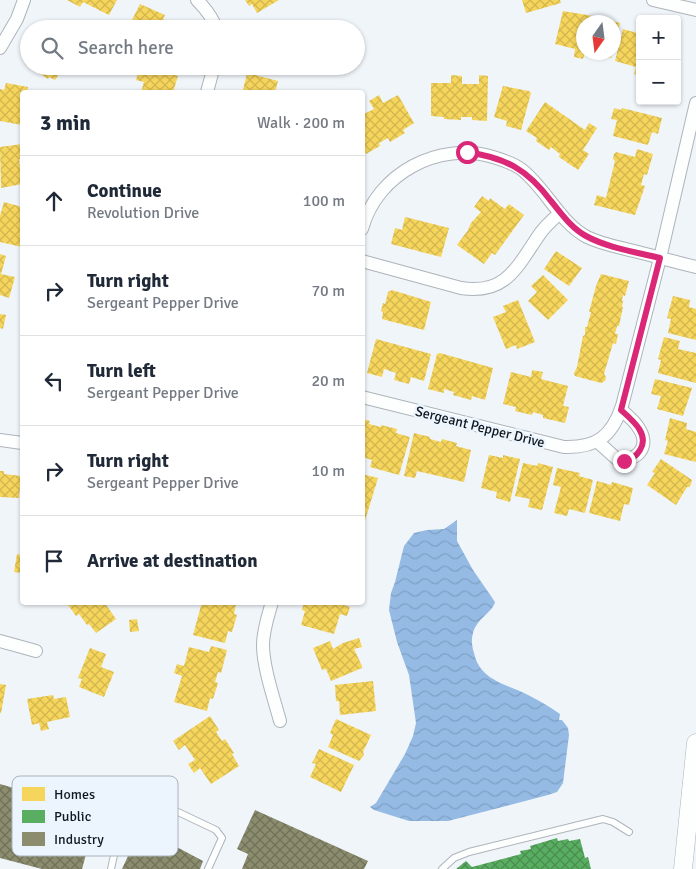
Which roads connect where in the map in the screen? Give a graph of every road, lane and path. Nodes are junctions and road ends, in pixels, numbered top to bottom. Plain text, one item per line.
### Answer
1 (24, 0) edge
2 (197, 0) edge
3 (653, 0) edge
4 (696, 10) edge
5 (213, 20) edge
6 (0, 48) edge
7 (212, 75) edge
8 (208, 90) edge
9 (696, 103) edge
10 (560, 212) junction
11 (365, 222) edge
12 (660, 258) junction
13 (365, 261) edge
14 (696, 267) edge
15 (365, 398) edge
16 (621, 410) junction
17 (0, 440) edge
18 (598, 442) junction
19 (20, 443) edge
20 (271, 605) edge
21 (0, 641) edge
22 (36, 651) dead end
23 (280, 721) dead end
24 (696, 743) edge
25 (178, 812) edge
26 (629, 832) dead end
27 (691, 835) edge
28 (113, 856) edge
29 (110, 869) edge
30 (208, 869) edge
31 (442, 869) edge
32 (683, 869) edge

1 - 6 street
2 - 5 street
3 - 4 street
7 - 8 street
9 - 12 street
10 - 11 street
10 - 12 street
10 - 13 street
12 - 14 street
12 - 16 street
15 - 18 street, Sergeant Pepper Drive
16 - 18 street
16 - 18 street
17 - 19 street
20 - 23 street
21 - 22 street
24 - 27 main road
25 - 30 lane
26 - 31 lane
27 - 32 main road
28 - 29 lane

